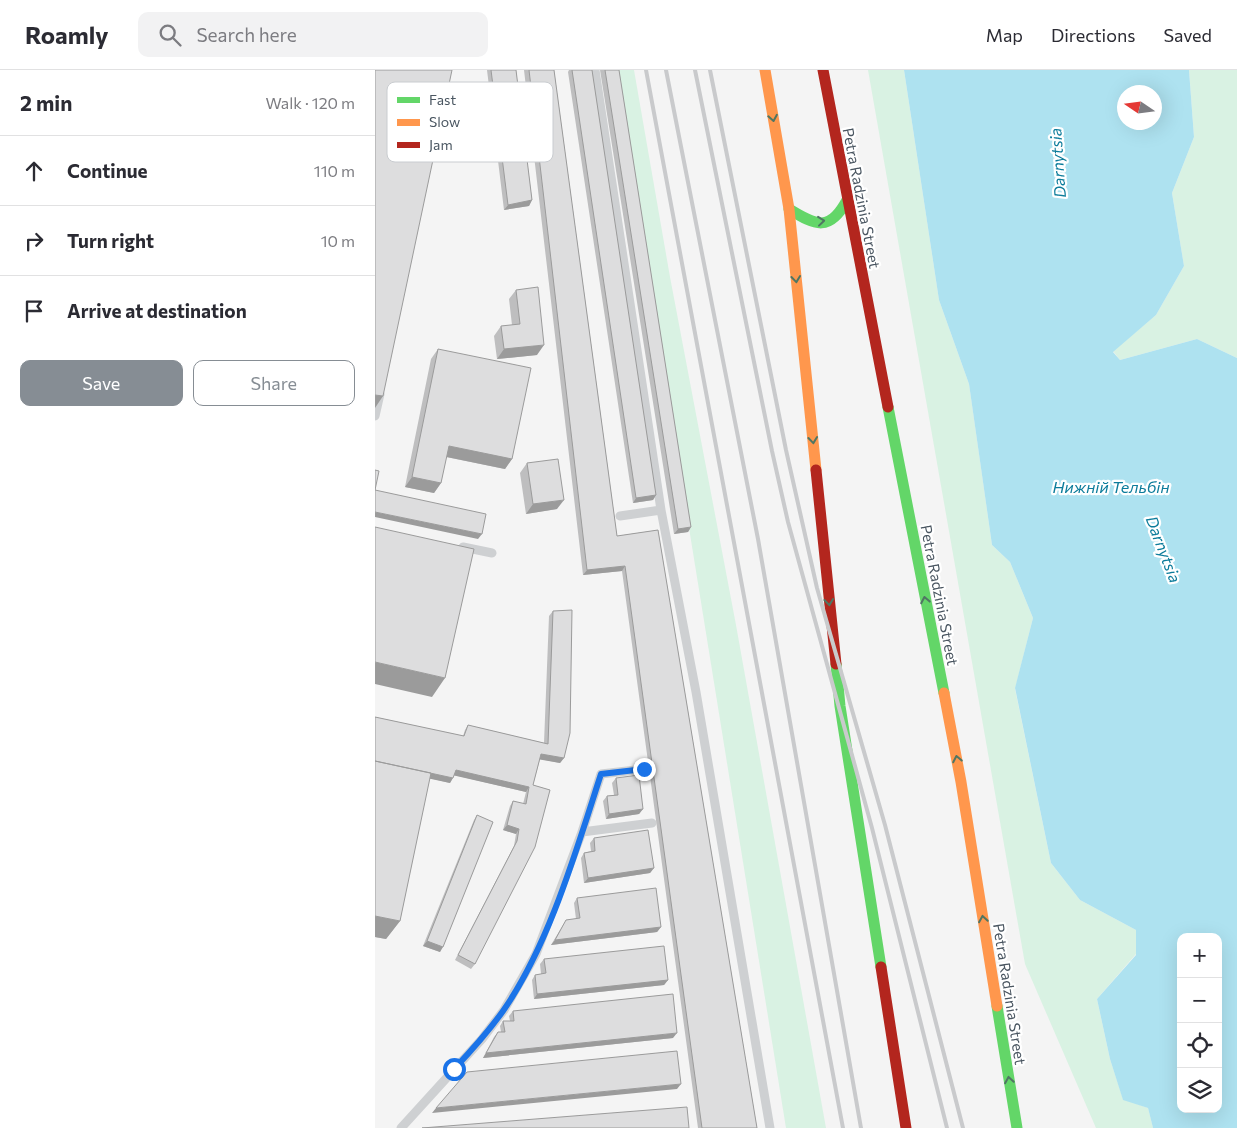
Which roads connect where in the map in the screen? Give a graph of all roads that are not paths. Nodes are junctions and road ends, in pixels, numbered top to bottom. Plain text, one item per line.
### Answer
1 (595, 70) edge
2 (765, 70) edge
3 (823, 70) edge
4 (847, 200) junction
5 (789, 209) junction
6 (381, 388) edge
7 (375, 416) edge
8 (661, 510) junction
9 (620, 516) dead end
10 (453, 545) edge
11 (492, 553) dead end
12 (644, 769) dead end
13 (652, 823) dead end
14 (582, 832) junction
15 (401, 1128) edge
16 (770, 1128) edge
17 (906, 1128) edge
18 (1017, 1128) edge

1 - 8 lane
2 -> 5 main road
3 - 4 main road, Petra Radzinia Street
5 -> 4 main road
18 -> 4 main road, Petra Radzinia Street
5 -> 17 main road
6 - 7 lane
8 - 9 lane
8 - 16 lane
10 - 11 lane
12 - 14 lane
13 - 14 lane
14 - 15 lane

